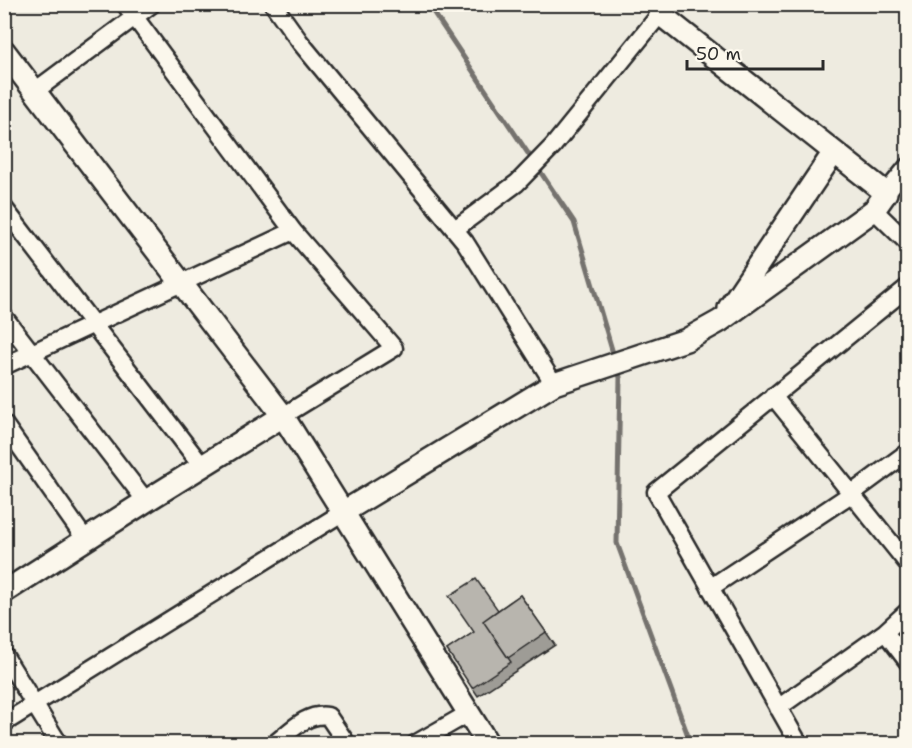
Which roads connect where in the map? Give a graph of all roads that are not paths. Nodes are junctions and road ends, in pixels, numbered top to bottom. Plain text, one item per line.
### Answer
1 (152, 4) edge
2 (273, 4) edge
3 (664, 9) edge
4 (130, 11) edge
5 (5, 53) edge
6 (35, 91) junction
7 (834, 152) junction
8 (908, 166) edge
9 (880, 202) junction
10 (4, 208) edge
11 (455, 230) junction
12 (293, 231) junction
13 (908, 243) edge
14 (181, 282) junction
15 (908, 287) edge
16 (4, 317) edge
17 (720, 321) junction
18 (93, 323) junction
19 (32, 352) junction
20 (4, 366) edge
21 (554, 384) junction
22 (773, 396) junction
23 (283, 416) junction
24 (4, 424) edge
25 (908, 452) edge
26 (202, 466) junction
27 (851, 494) junction
28 (146, 501) junction
29 (345, 512) junction
30 (85, 539) junction
31 (908, 564) edge
32 (710, 588) junction
33 (4, 592) edge
34 (908, 611) edge
35 (885, 632) junction
36 (4, 655) edge
37 (908, 662) edge
38 (36, 705) junction
39 (778, 708) junction
40 (470, 713) junction
41 (4, 723) edge
42 (59, 744) edge
43 (274, 744) edge
44 (347, 744) edge
45 (415, 744) edge
46 (488, 744) edge
47 (799, 744) edge

1 - 4 street
2 - 11 street
3 - 7 street
3 - 11 street
4 - 6 street
4 - 12 street
5 - 6 street
6 - 14 street
7 - 9 street
7 - 17 street
8 - 9 street
9 - 13 street
9 - 17 street
10 - 18 street
11 - 21 street
12 - 14 street
12 - 23 street
14 - 18 street
14 - 23 street
15 - 22 street
16 - 19 street
17 - 21 street
18 - 19 street
18 - 26 street
19 - 20 street
19 - 28 street
21 - 29 street
22 - 27 street
22 - 32 street
23 - 26 street
23 - 29 street
24 - 30 street
25 - 27 street
26 - 28 street
27 - 31 street
27 - 32 street
28 - 30 street
29 - 38 street
29 - 40 street
30 - 33 street
32 - 39 street
34 - 35 street
35 - 37 street
35 - 39 street
36 - 38 street
38 - 41 street
38 - 42 street
39 - 47 street
40 - 45 street
40 - 46 street
43 - 44 street

